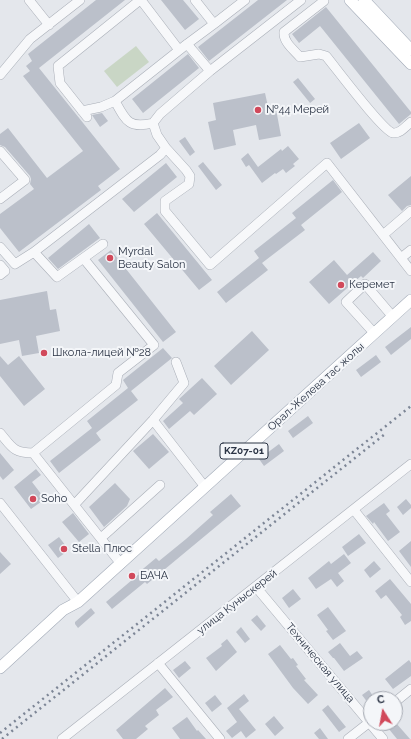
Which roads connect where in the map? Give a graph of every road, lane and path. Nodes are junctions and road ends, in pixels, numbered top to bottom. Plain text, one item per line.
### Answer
1 (29, 0) edge
2 (80, 0) edge
3 (141, 0) edge
4 (195, 0) edge
5 (245, 0) edge
6 (300, 0) edge
7 (324, 0) edge
8 (350, 0) edge
9 (364, 0) edge
10 (214, 24) junction
11 (49, 25) junction
12 (187, 44) junction
13 (179, 50) junction
14 (411, 50) edge
15 (411, 64) edge
16 (210, 71) junction
17 (0, 75) edge
18 (115, 101) junction
19 (411, 122) edge
20 (154, 124) junction
21 (166, 148) junction
22 (0, 151) edge
23 (0, 198) edge
24 (411, 212) edge
25 (383, 235) junction
26 (103, 244) dead end
27 (0, 247) edge
28 (411, 250) edge
29 (34, 252) junction
30 (401, 258) junction
31 (84, 259) junction
32 (15, 264) junction
33 (2, 270) edge
34 (411, 271) edge
35 (411, 300) edge
36 (392, 317) junction
37 (374, 333) junction
38 (176, 362) dead end
39 (153, 420) junction
40 (0, 433) edge
41 (34, 452) junction
42 (411, 464) edge
43 (160, 485) dead end
44 (205, 487) junction
45 (0, 503) edge
46 (75, 504) junction
47 (354, 510) junction
48 (100, 538) junction
49 (121, 564) junction
50 (411, 582) edge
51 (256, 587) junction
52 (78, 602) junction
53 (158, 663) junction
54 (0, 668) edge
55 (411, 689) edge
56 (403, 696) edge
57 (363, 713) edge
58 (363, 727) edge
59 (64, 738) edge
60 (220, 739) edge
61 (348, 739) edge

1 - 11 street
2 - 11 street
3 - 13 street
3 - 18 street
4 - 10 street
5 - 10 street
6 - 16 street
7 - 19 street
8 - 15 main road
9 - 14 main road
10 - 12 street
11 - 17 street
12 - 13 street
12 - 16 street
13 - 18 street
16 - 20 street
18 - 20 street
20 - 21 street
21 - 25 street
21 - 29 street
22 - 23 street
24 - 25 street
25 - 30 street
26 - 31 street
27 - 32 street
28 - 30 street
29 - 31 street
29 - 32 street
30 - 34 street
31 - 41 street
32 - 33 street
35 - 36 main road, Орал-Желева тас жолы / KZ07-01
36 - 37 main road, Орал-Желева тас жолы / KZ07-01
36 - 37 street
37 - 44 main road, Орал-Желева тас жолы / KZ07-01
38 - 39 street
39 - 44 street
39 - 46 street
40 - 41 street
41 - 46 street
42 - 47 street, улица Куныскерей
43 - 48 street
44 - 49 main road, Орал-Желева тас жолы / KZ07-01
45 - 52 street
46 - 48 street
47 - 50 street
47 - 51 street, улица Куныскерей
48 - 49 street
49 - 52 main road, Орал-Желева тас жолы / KZ07-01
51 - 53 street, улица Куныскерей
51 - 57 street, Техническая улица
52 - 54 main road, KZ07-01
53 - 59 street, улица Куныскерей
53 - 60 street
55 - 56 street
58 - 61 street

